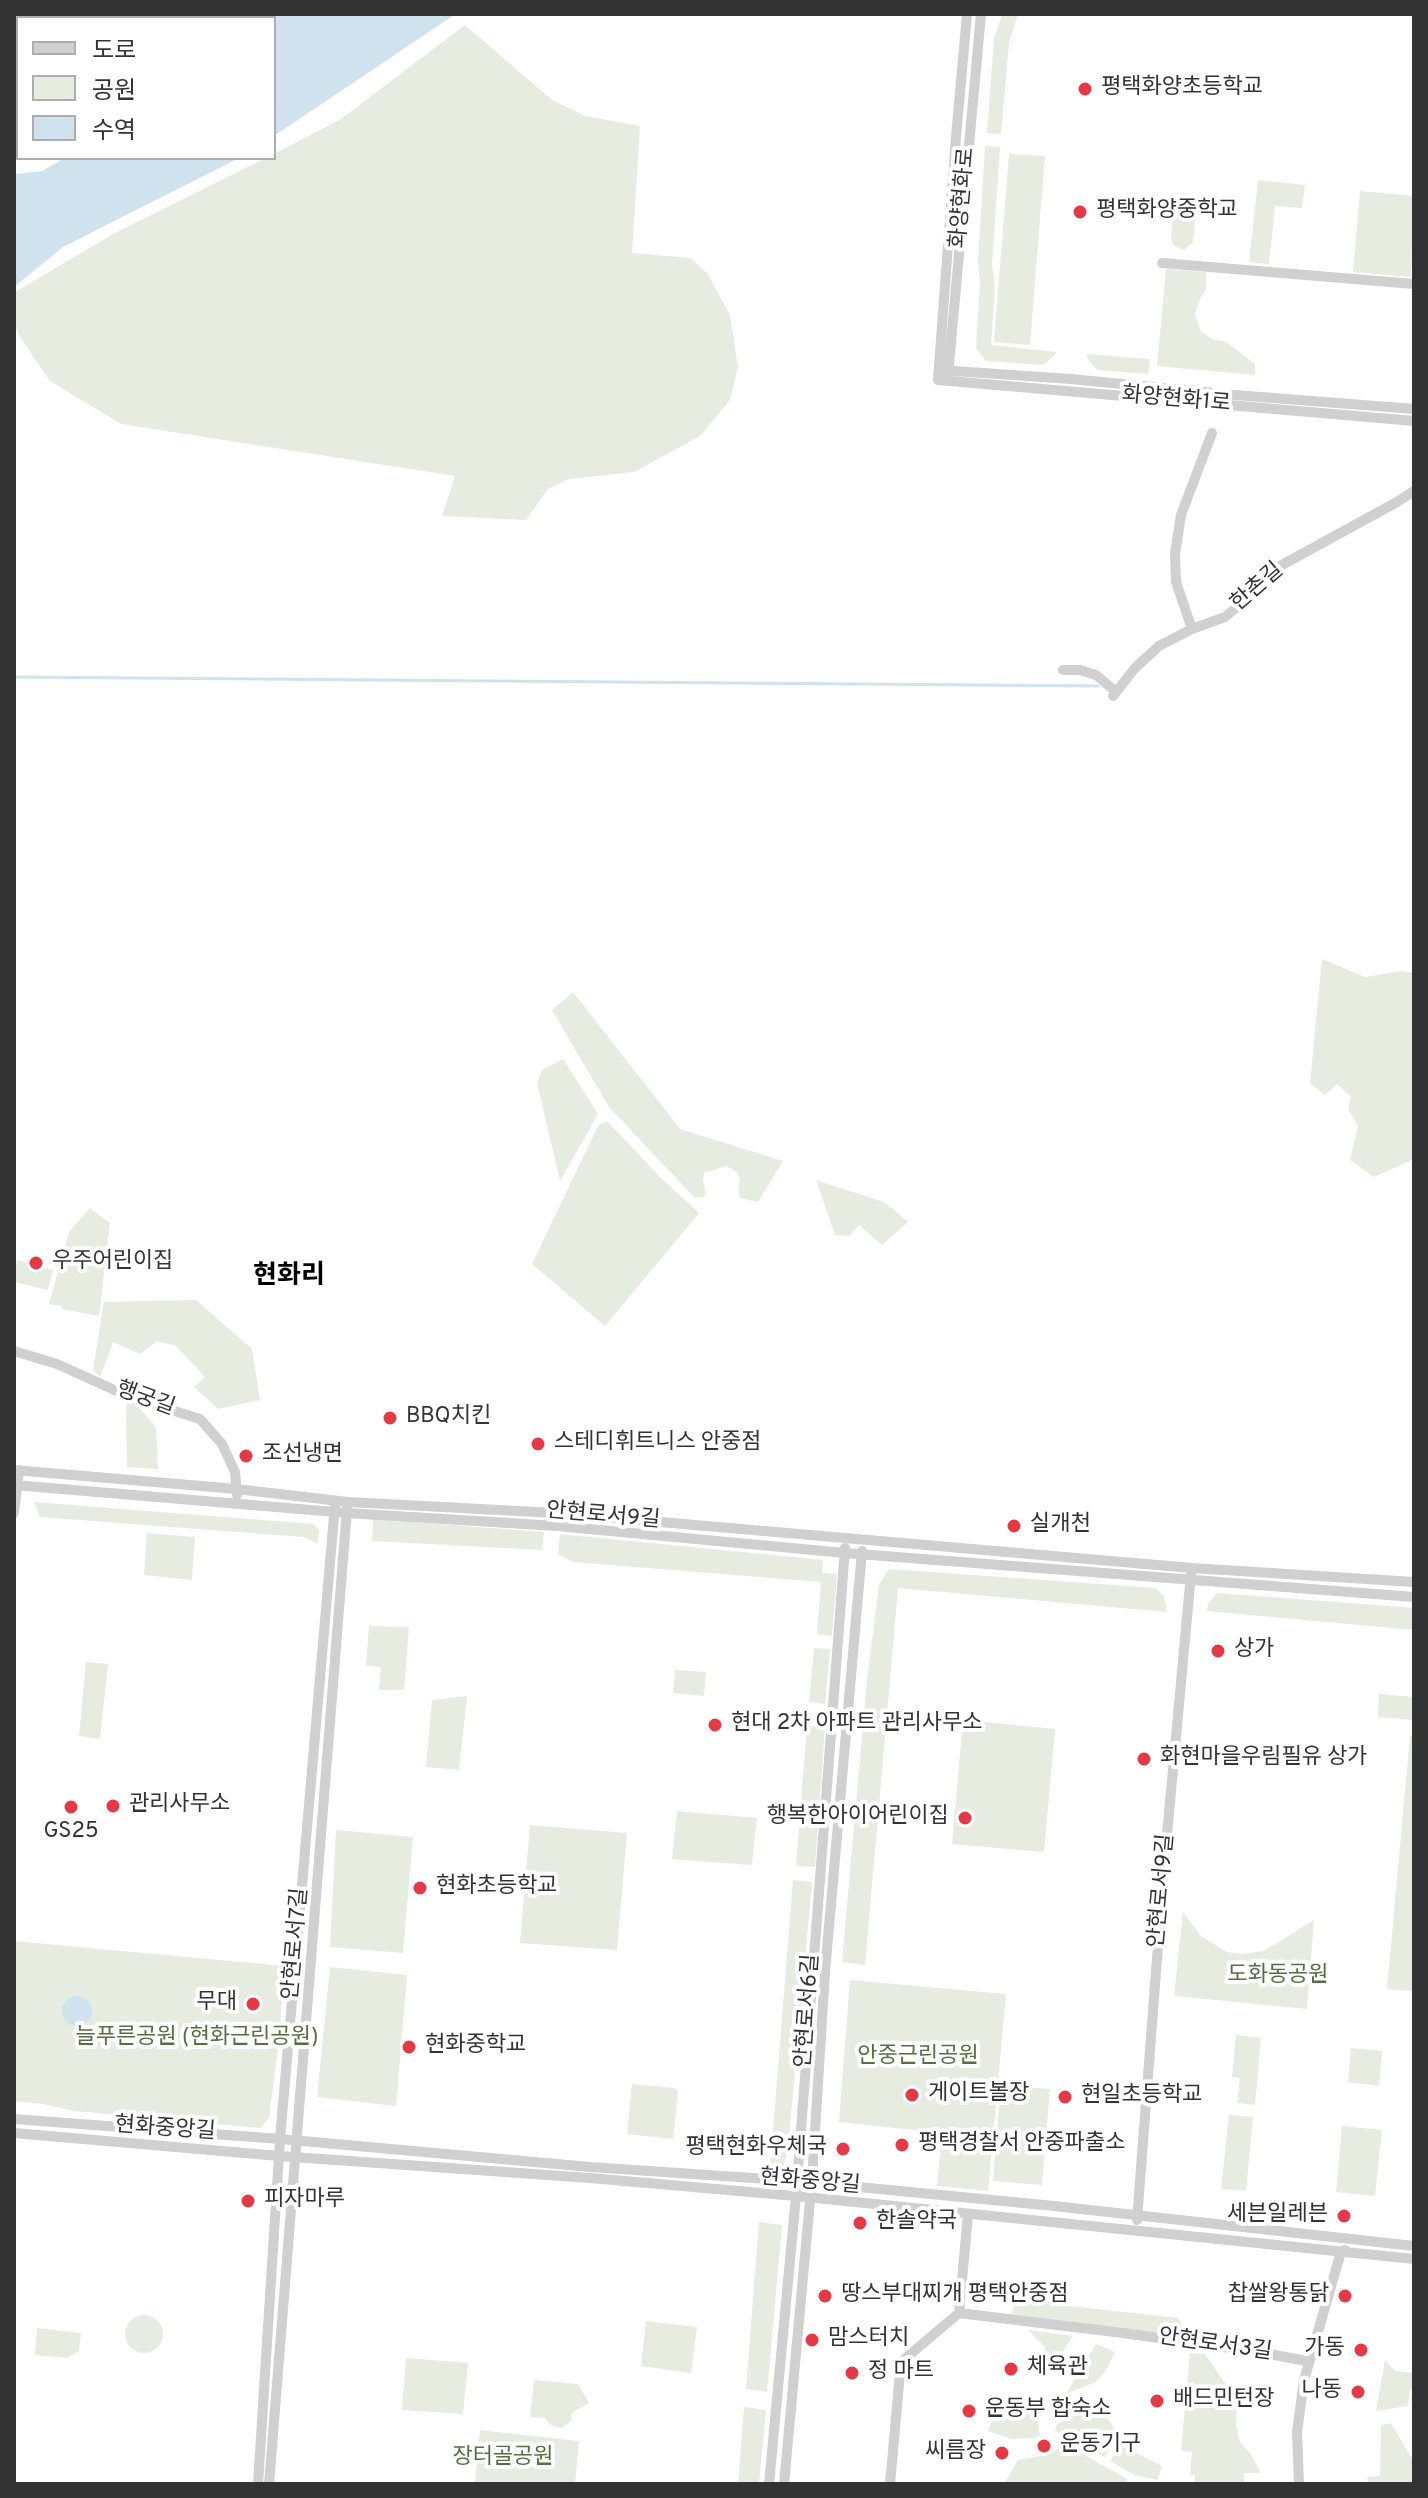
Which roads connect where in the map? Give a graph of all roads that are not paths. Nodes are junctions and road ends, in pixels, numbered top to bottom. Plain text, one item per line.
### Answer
1 (967, 14) edge
2 (981, 14) edge
3 (1162, 263) dead end
4 (1414, 284) edge
5 (943, 375) junction
6 (1414, 409) edge
7 (1414, 421) edge
8 (1212, 433) dead end
9 (1414, 491) edge
10 (1192, 629) junction
11 (1063, 670) dead end
12 (14, 1351) edge
13 (16, 1470) edge
14 (16, 1485) edge
15 (236, 1489) junction
16 (237, 1502) junction
17 (335, 1506) junction
18 (347, 1507) junction
19 (14, 1513) edge
20 (846, 1538) junction
21 (863, 1541) junction
22 (845, 1553) junction
23 (861, 1554) junction
24 (1191, 1574) junction
25 (1414, 1582) edge
26 (1414, 1597) edge
27 (14, 2119) edge
28 (14, 2133) edge
29 (280, 2139) junction
30 (298, 2140) junction
31 (279, 2156) junction
32 (296, 2157) junction
33 (797, 2181) junction
34 (812, 2182) junction
35 (796, 2196) junction
36 (811, 2198) junction
37 (968, 2214) junction
38 (1137, 2215) junction
39 (1137, 2231) junction
40 (1355, 2240) junction
41 (1414, 2246) edge
42 (1341, 2252) junction
43 (1414, 2259) edge
44 (959, 2313) junction
45 (1307, 2361) junction
46 (258, 2484) edge
47 (269, 2484) edge
48 (769, 2484) edge
49 (784, 2484) edge
50 (890, 2484) edge
51 (1299, 2484) edge

1 - 5 street
2 - 5 street, 화양현화로
3 - 4 street
5 - 6 street, 화양현화1로
5 - 7 street, 화양현화1로
8 - 10 street
9 - 10 street, 한촌길
10 - 11 street, 한촌길
12 - 15 street, 행궁길
13 - 14 street
13 - 15 street, 안현로서9길
14 - 16 street
14 - 19 street
15 - 16 street, 행궁길
15 - 17 street, 안현로서9길
16 - 17 street
17 - 18 street, 안현로서9길
17 - 29 street, 안현로서7길
18 - 20 street, 안현로서9길
18 - 22 street
18 - 30 street, 안현로서7길
20 - 21 street, 안현로서9길
20 - 22 street, 안현로서6길
21 - 23 street, 안현로서6길
21 - 24 street, 안현로서9길
22 - 23 street
22 - 33 street, 안현로서6길
23 - 24 street
23 - 34 street, 안현로서6길
24 - 25 street, 안현로서9길
24 - 26 street
24 - 38 street, 안현로서9길
27 - 29 street, 현화중앙길
28 - 31 street
29 - 30 street, 현화중앙길
29 - 31 street, 안현로서7길
30 - 32 street, 안현로서7길
30 - 33 street, 현화중앙길
31 - 32 street
31 - 46 street, 안현로서7길
32 - 35 street
32 - 47 street, 안현로서7길
33 - 34 street, 현화중앙길
33 - 35 street, 안현로서6길
34 - 36 street, 안현로서6길
34 - 38 street, 현화중앙길
35 - 36 street
35 - 48 street, 안현로서6길
36 - 37 street
36 - 49 street, 안현로서6길
37 - 39 street
37 - 44 street
38 - 39 street, 안현로서9길
38 - 40 street, 현화중앙길
39 - 42 street
40 - 41 street, 현화중앙길
40 - 42 street
42 - 43 street
42 - 45 street
44 - 45 street, 안현로서3길
44 - 50 street
45 - 51 street

